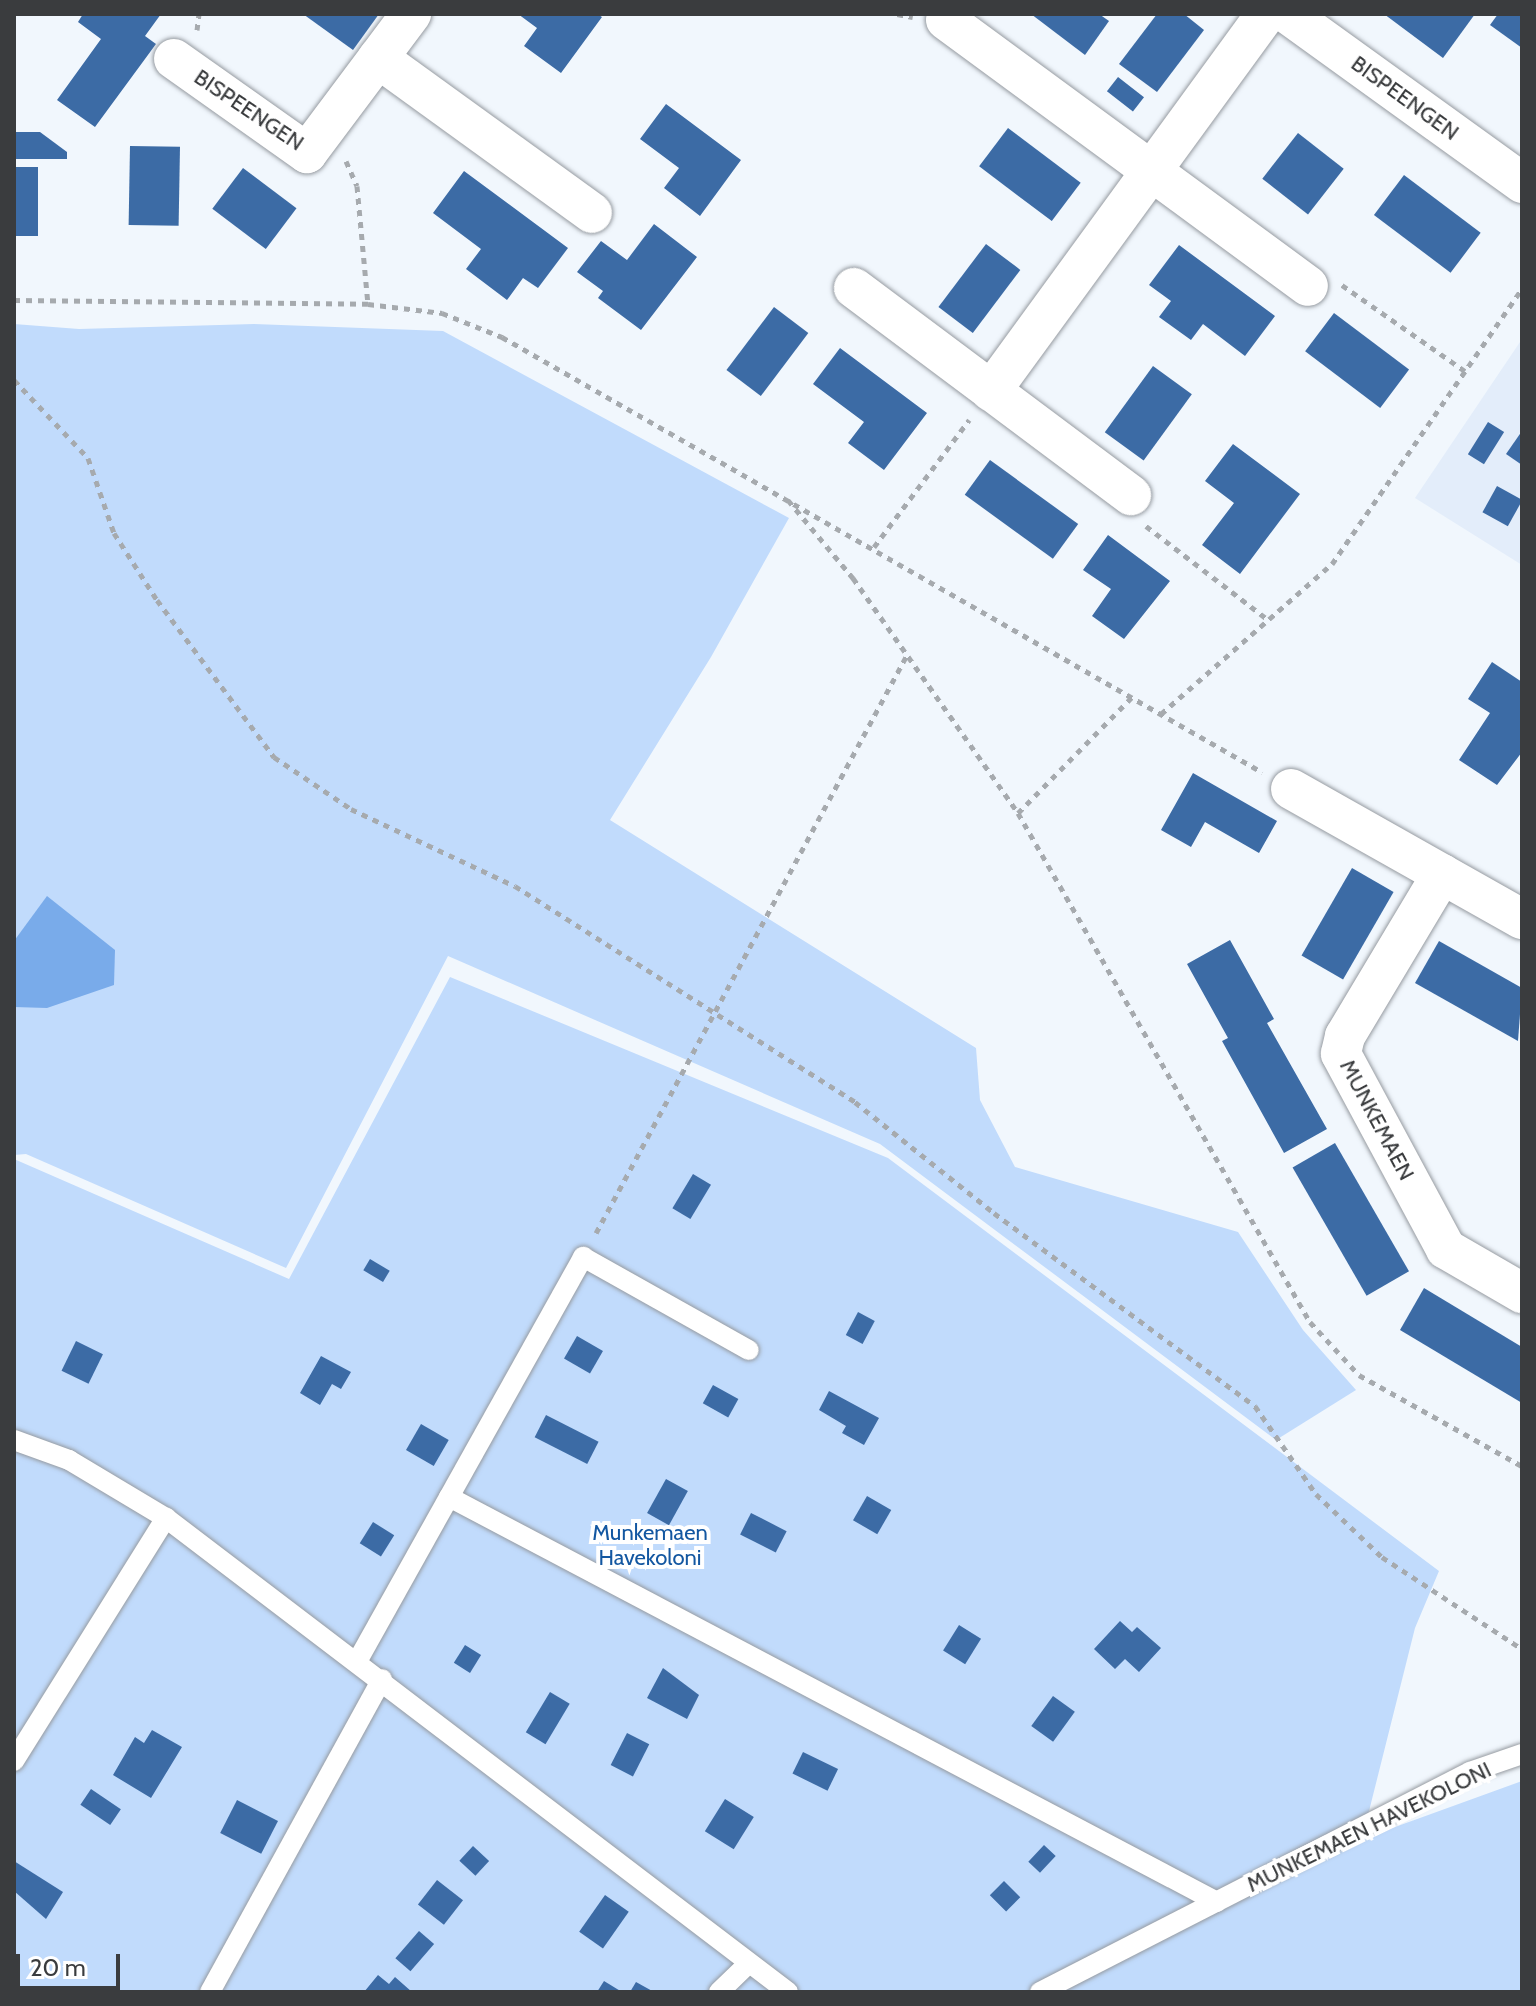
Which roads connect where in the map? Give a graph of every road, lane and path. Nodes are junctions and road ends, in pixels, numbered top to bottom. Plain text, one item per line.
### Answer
1 (411, 14) edge
2 (1266, 14) edge
3 (1288, 14) edge
4 (946, 20) dead end
5 (378, 58) junction
6 (174, 59) dead end
7 (319, 137) junction
8 (1150, 172) junction
9 (1522, 183) edge
10 (592, 213) dead end
11 (1308, 286) joint
12 (854, 288) dead end
13 (1522, 289) edge
14 (14, 300) edge
15 (368, 304) junction
16 (1465, 371) junction
17 (14, 380) edge
18 (991, 391) junction
19 (1131, 495) joint
20 (786, 497) junction
21 (874, 547) junction
22 (1266, 618) junction
23 (908, 653) junction
24 (1132, 697) junction
25 (1161, 714) junction
26 (1291, 789) joint
27 (1018, 813) junction
28 (1442, 874) junction
29 (1522, 919) edge
30 (713, 1016) junction
31 (583, 1257) junction
32 (1522, 1293) edge
33 (749, 1350) dead end
34 (14, 1440) edge
35 (1522, 1466) edge
36 (449, 1497) junction
37 (166, 1518) junction
38 (1522, 1649) edge
39 (358, 1660) junction
40 (382, 1679) junction
41 (1522, 1754) edge
42 (14, 1761) edge
43 (1217, 1902) junction
44 (747, 1965) junction
45 (210, 1992) edge
46 (719, 1992) edge
47 (788, 1992) edge
48 (1040, 1992) edge

1 - 5 street, BISPEENGEN
2 - 8 street
3 - 9 street, BISPEENGEN
4 - 8 street
5 - 7 street, BISPEENGEN
5 - 10 street
6 - 7 street, BISPEENGEN
7 - 15 path
8 - 11 street
8 - 18 street
11 - 16 path
12 - 18 street
13 - 16 path
14 - 15 path
15 - 20 path
16 - 22 path
17 - 30 path
18 - 19 street
18 - 21 path
19 - 22 path
20 - 21 path
20 - 23 path
21 - 24 path
22 - 25 path
23 - 27 path
23 - 30 path
24 - 25 path
24 - 27 path
25 - 26 path
26 - 28 street
27 - 35 path
28 - 29 street
28 - 32 street, MUNKEMAEN
30 - 31 path
30 - 38 path
31 - 33 lane
31 - 36 lane
34 - 37 lane
36 - 39 lane
36 - 43 lane
37 - 39 lane
37 - 42 lane
39 - 40 lane
40 - 44 lane
40 - 45 lane
41 - 43 lane, MUNKEMAEN HAVEKOLONI
43 - 48 lane, MUNKEMAEN HAVEKOLONI
44 - 46 lane
44 - 47 lane

